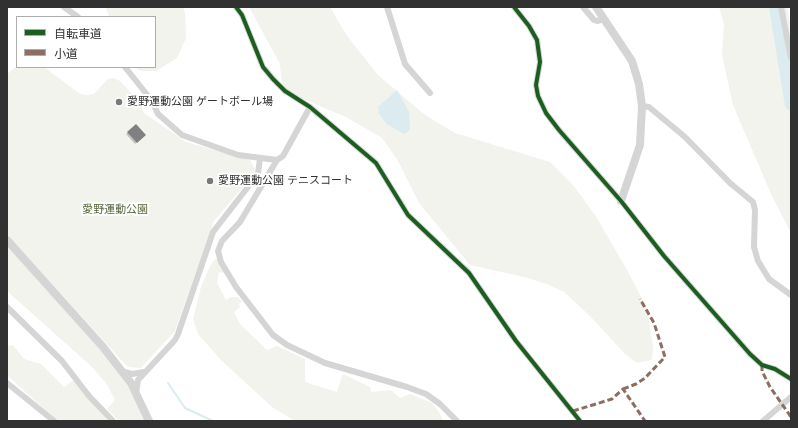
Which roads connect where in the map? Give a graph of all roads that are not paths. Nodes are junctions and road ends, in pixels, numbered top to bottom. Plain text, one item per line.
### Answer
1 (64, 7) edge
2 (236, 7) edge
3 (387, 7) edge
4 (514, 7) edge
5 (583, 7) edge
6 (596, 7) edge
7 (781, 7) edge
8 (77, 16) edge
9 (791, 16) edge
10 (783, 18) junction
11 (604, 19) junction
12 (791, 58) edge
13 (126, 68) edge
14 (430, 93) dead end
15 (642, 106) junction
16 (310, 107) junction
17 (260, 158) junction
18 (277, 160) junction
19 (621, 201) junction
20 (7, 240) edge
21 (791, 295) edge
22 (7, 307) edge
23 (121, 371) junction
24 (144, 372) junction
25 (791, 379) edge
26 (7, 383) edge
27 (136, 394) junction
28 (791, 397) edge
29 (54, 421) edge
30 (113, 421) edge
31 (149, 421) edge
32 (457, 421) edge
33 (580, 421) edge
34 (763, 421) edge

1 - 8 street
2 - 16 street
3 - 14 street
4 - 19 street
5 - 11 street
6 - 11 street
7 - 10 street
9 - 10 street
10 - 12 street
11 - 15 street
13 - 17 street
15 - 19 street
15 - 21 street
16 - 18 street
16 - 33 street
17 - 18 street
17 - 24 street
18 - 32 street
19 - 25 street
20 - 23 street
22 - 30 street
23 - 24 street
23 - 27 street
24 - 27 street
26 - 29 street
27 - 31 street
28 - 34 street

